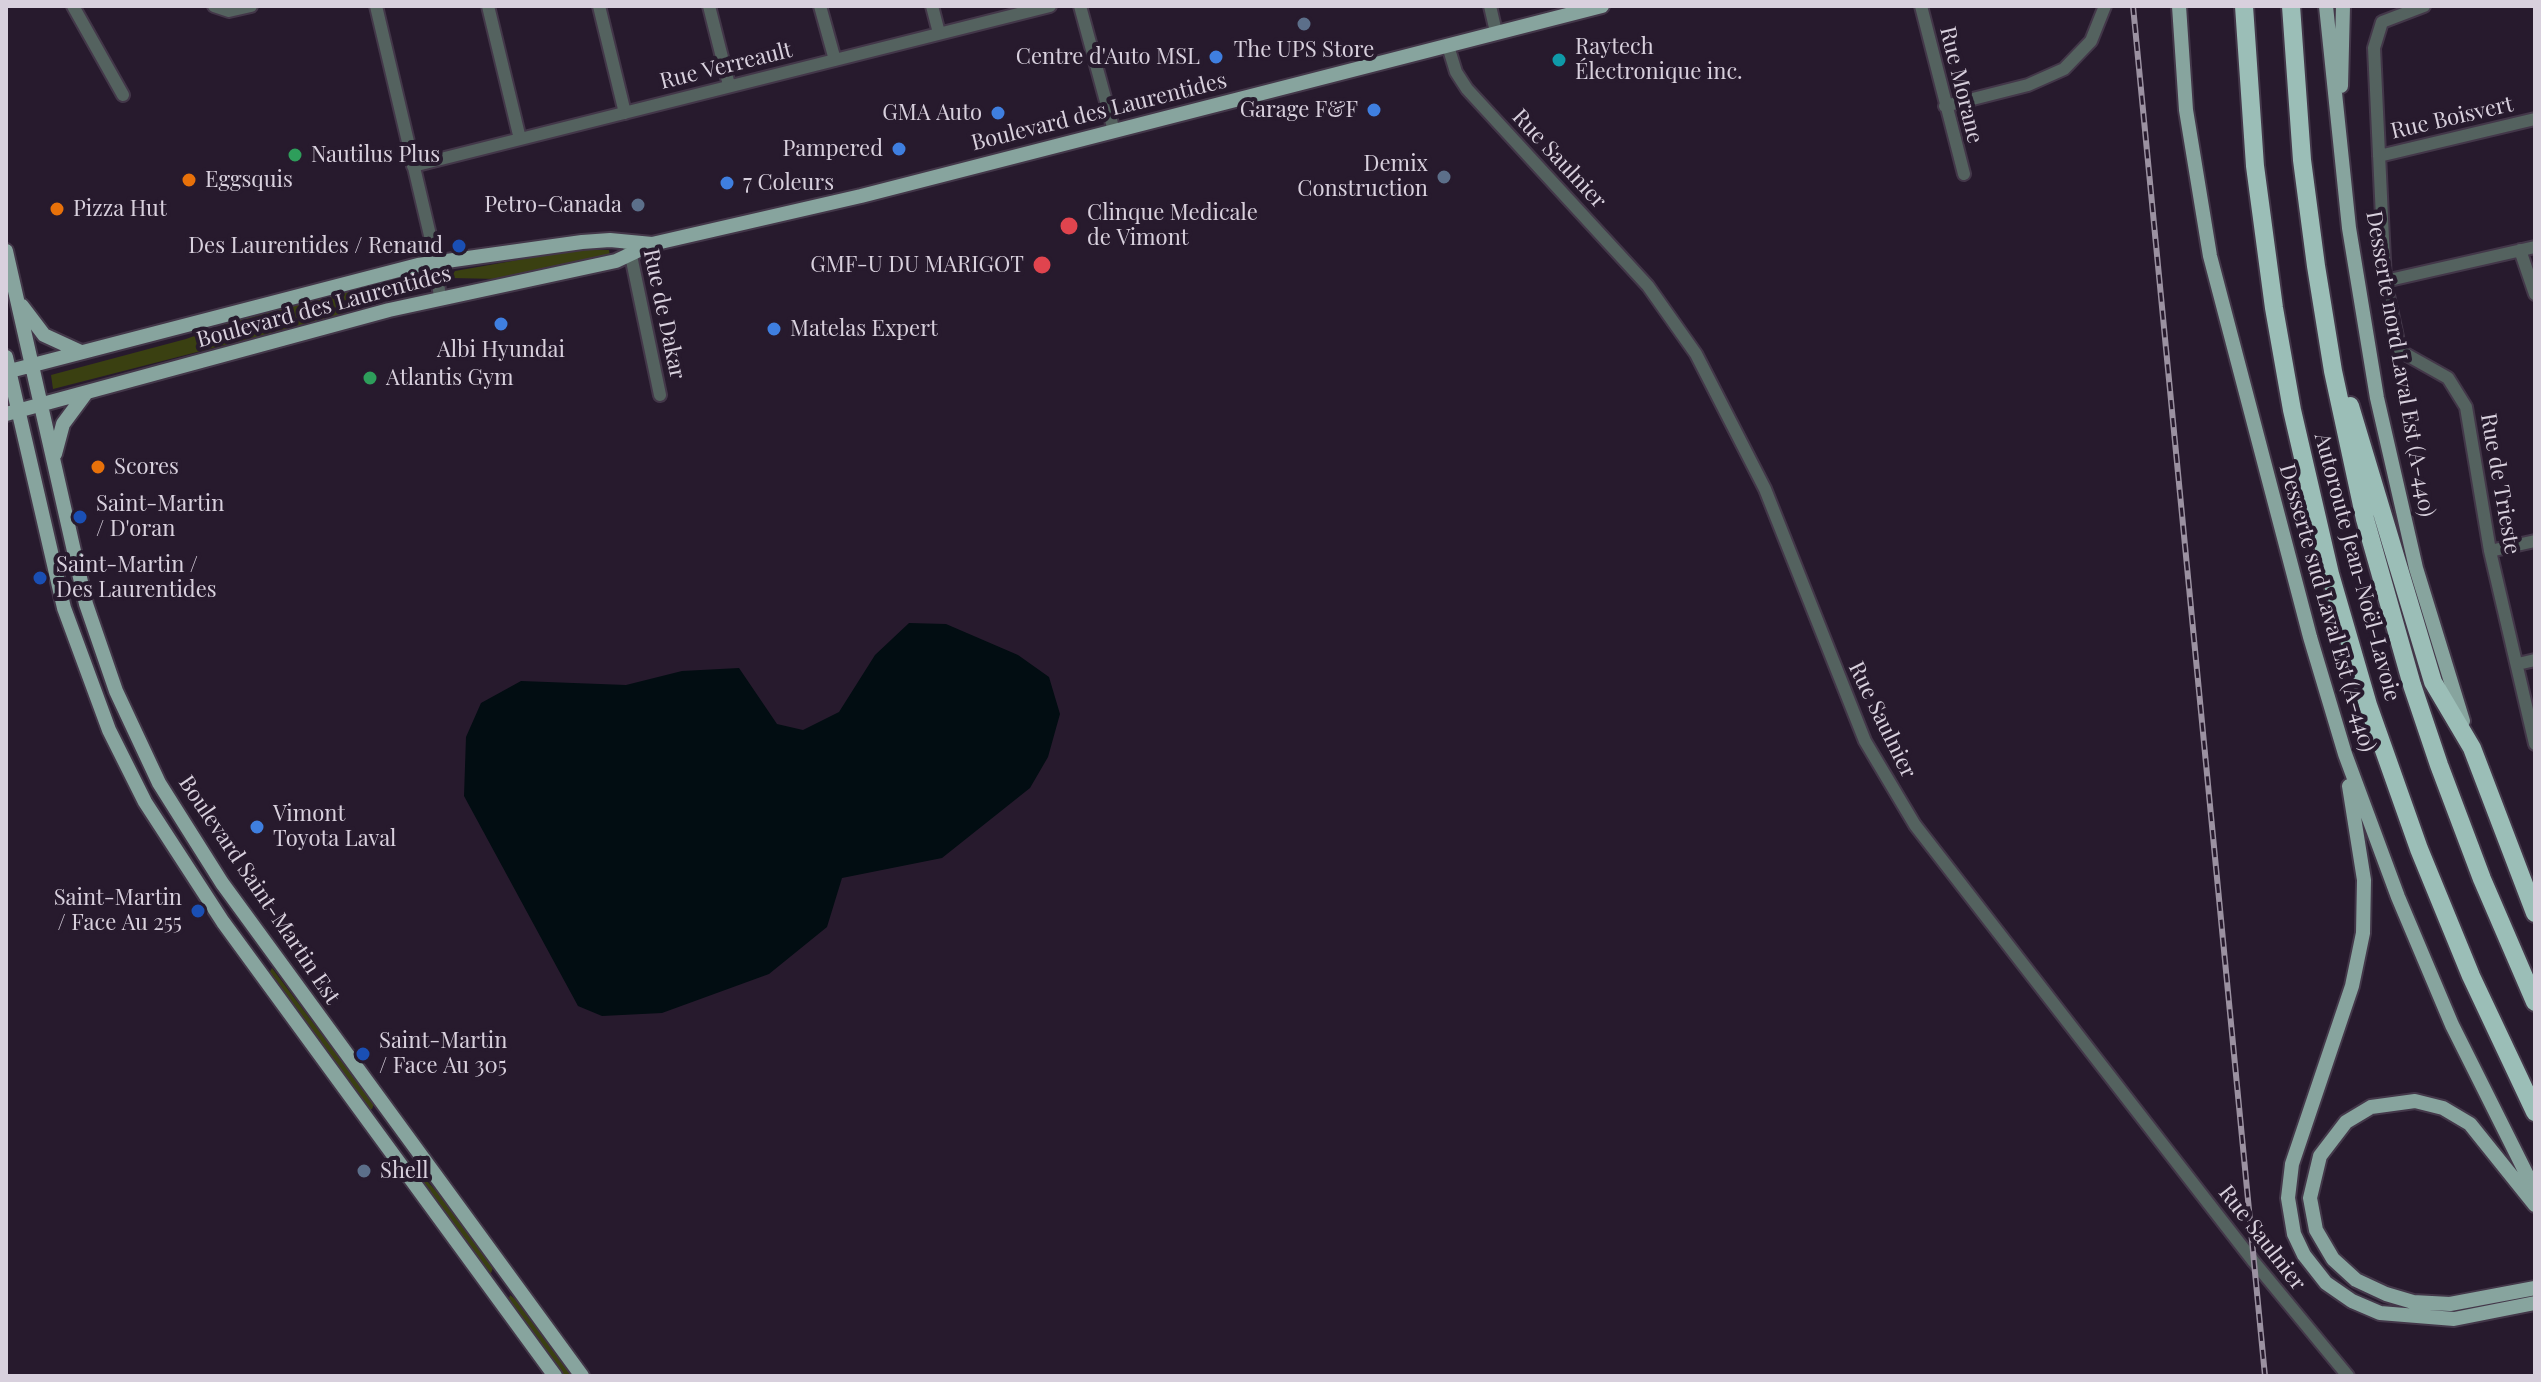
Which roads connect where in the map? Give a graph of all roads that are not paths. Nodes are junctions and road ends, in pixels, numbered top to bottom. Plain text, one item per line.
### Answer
1 (73, 6) edge
2 (214, 6) edge
3 (251, 6) edge
4 (376, 6) edge
5 (488, 6) edge
6 (599, 6) edge
7 (709, 6) edge
8 (820, 6) edge
9 (932, 6) edge
10 (1050, 6) edge
11 (1080, 6) edge
12 (1490, 6) edge
13 (1602, 6) edge
14 (1921, 6) edge
15 (2105, 6) edge
16 (2179, 6) edge
17 (2244, 6) edge
18 (2291, 6) edge
19 (2326, 6) edge
20 (2343, 6) edge
21 (2424, 6) edge
22 (1496, 32) junction
23 (939, 33) junction
24 (1448, 46) junction
25 (835, 60) junction
26 (729, 85) junction
27 (123, 95) dead end
28 (1945, 106) junction
29 (625, 113) junction
30 (2535, 119) edge
31 (1114, 131) junction
32 (520, 139) junction
33 (2339, 139) junction
34 (2379, 156) junction
35 (413, 166) junction
36 (1964, 174) dead end
37 (2535, 247) edge
38 (629, 248) junction
39 (2520, 250) junction
40 (6, 251) edge
41 (435, 262) junction
42 (2385, 281) junction
43 (2535, 294) edge
44 (440, 297) junction
45 (17, 299) junction
46 (2322, 311) junction
47 (81, 352) junction
48 (31, 365) junction
49 (7, 367) edge
50 (86, 393) junction
51 (660, 395) dead end
52 (41, 405) junction
53 (12, 413) edge
54 (53, 462) junction
55 (2535, 541) edge
56 (2490, 551) junction
57 (2535, 660) edge
58 (2518, 664) junction
59 (2535, 744) edge
60 (2472, 748) junction
61 (2345, 754) junction
62 (2535, 913) edge
63 (2535, 1002) edge
64 (2535, 1112) edge
65 (2535, 1191) edge
66 (2535, 1205) edge
67 (2535, 1288) edge
68 (2535, 1303) edge
69 (555, 1376) edge
70 (582, 1376) edge
71 (2348, 1376) edge

1 - 27 street
2 - 3 street
4 - 35 street
5 - 32 street
6 - 29 street
7 - 26 street
8 - 25 street
9 - 23 street
10 - 23 street, Rue Verreault
11 - 31 street
12 - 22 street
13 - 22 main road, Boulevard des Laurentides
14 - 28 street, Rue Morane
15 - 28 street
16 - 61 main road, Desserte sud Laval Est (A-440)
17 - 64 highway, Autoroute Jean-Noël-Lavoie
18 - 46 highway, Autoroute Jean-Noël-Lavoie
19 - 33 main road
20 - 33 main road
21 - 34 street, Rue de Trieste
22 - 24 main road, Boulevard des Laurentides
23 - 25 street, Rue Verreault
24 - 31 main road, Boulevard des Laurentides
24 - 71 street, Rue Saulnier
25 - 26 street, Rue Verreault
26 - 29 street, Rue Verreault
28 - 36 street, Rue Morane
29 - 32 street, Rue Verreault
30 - 34 street, Rue Boisvert
31 - 38 main road, Boulevard des Laurentides
32 - 35 street, Rue Verreault
33 - 60 main road, Desserte nord Laval Est (A-440)
34 - 42 street, Rue de Trieste
35 - 41 street
37 - 39 street
38 - 41 main road, Boulevard des Laurentides
38 - 44 main road, Boulevard des Laurentides
38 - 51 street, Rue de Dakar
39 - 42 street
39 - 43 street
40 - 45 main road, Boulevard Saint-Martin Est
41 - 44 street
41 - 47 main road, Boulevard des Laurentides
42 - 56 street, Rue de Trieste
44 - 50 main road, Boulevard des Laurentides
45 - 47 main road
45 - 48 main road, Boulevard Saint-Martin Est
46 - 60 highway
46 - 63 highway, Autoroute Jean-Noël-Lavoie
47 - 48 main road, Boulevard des Laurentides
48 - 49 main road, Boulevard des Laurentides
48 - 52 main road, Boulevard Saint-Martin Est
49 - 53 main road, Boulevard Saint-Martin Est
50 - 52 main road, Boulevard des Laurentides
50 - 54 main road
52 - 53 main road, Boulevard des Laurentides
52 - 54 main road, Boulevard Saint-Martin Est
53 - 69 main road, Boulevard Saint-Martin Est
54 - 70 main road, Boulevard Saint-Martin Est
55 - 56 street
56 - 58 street, Rue de Trieste
57 - 58 street
58 - 59 street, Rue de Trieste
60 - 62 highway, Desserte nord Laval Est (A-440)
61 - 65 main road, Desserte sud Laval Est (A-440)
61 - 68 main road
66 - 67 main road

